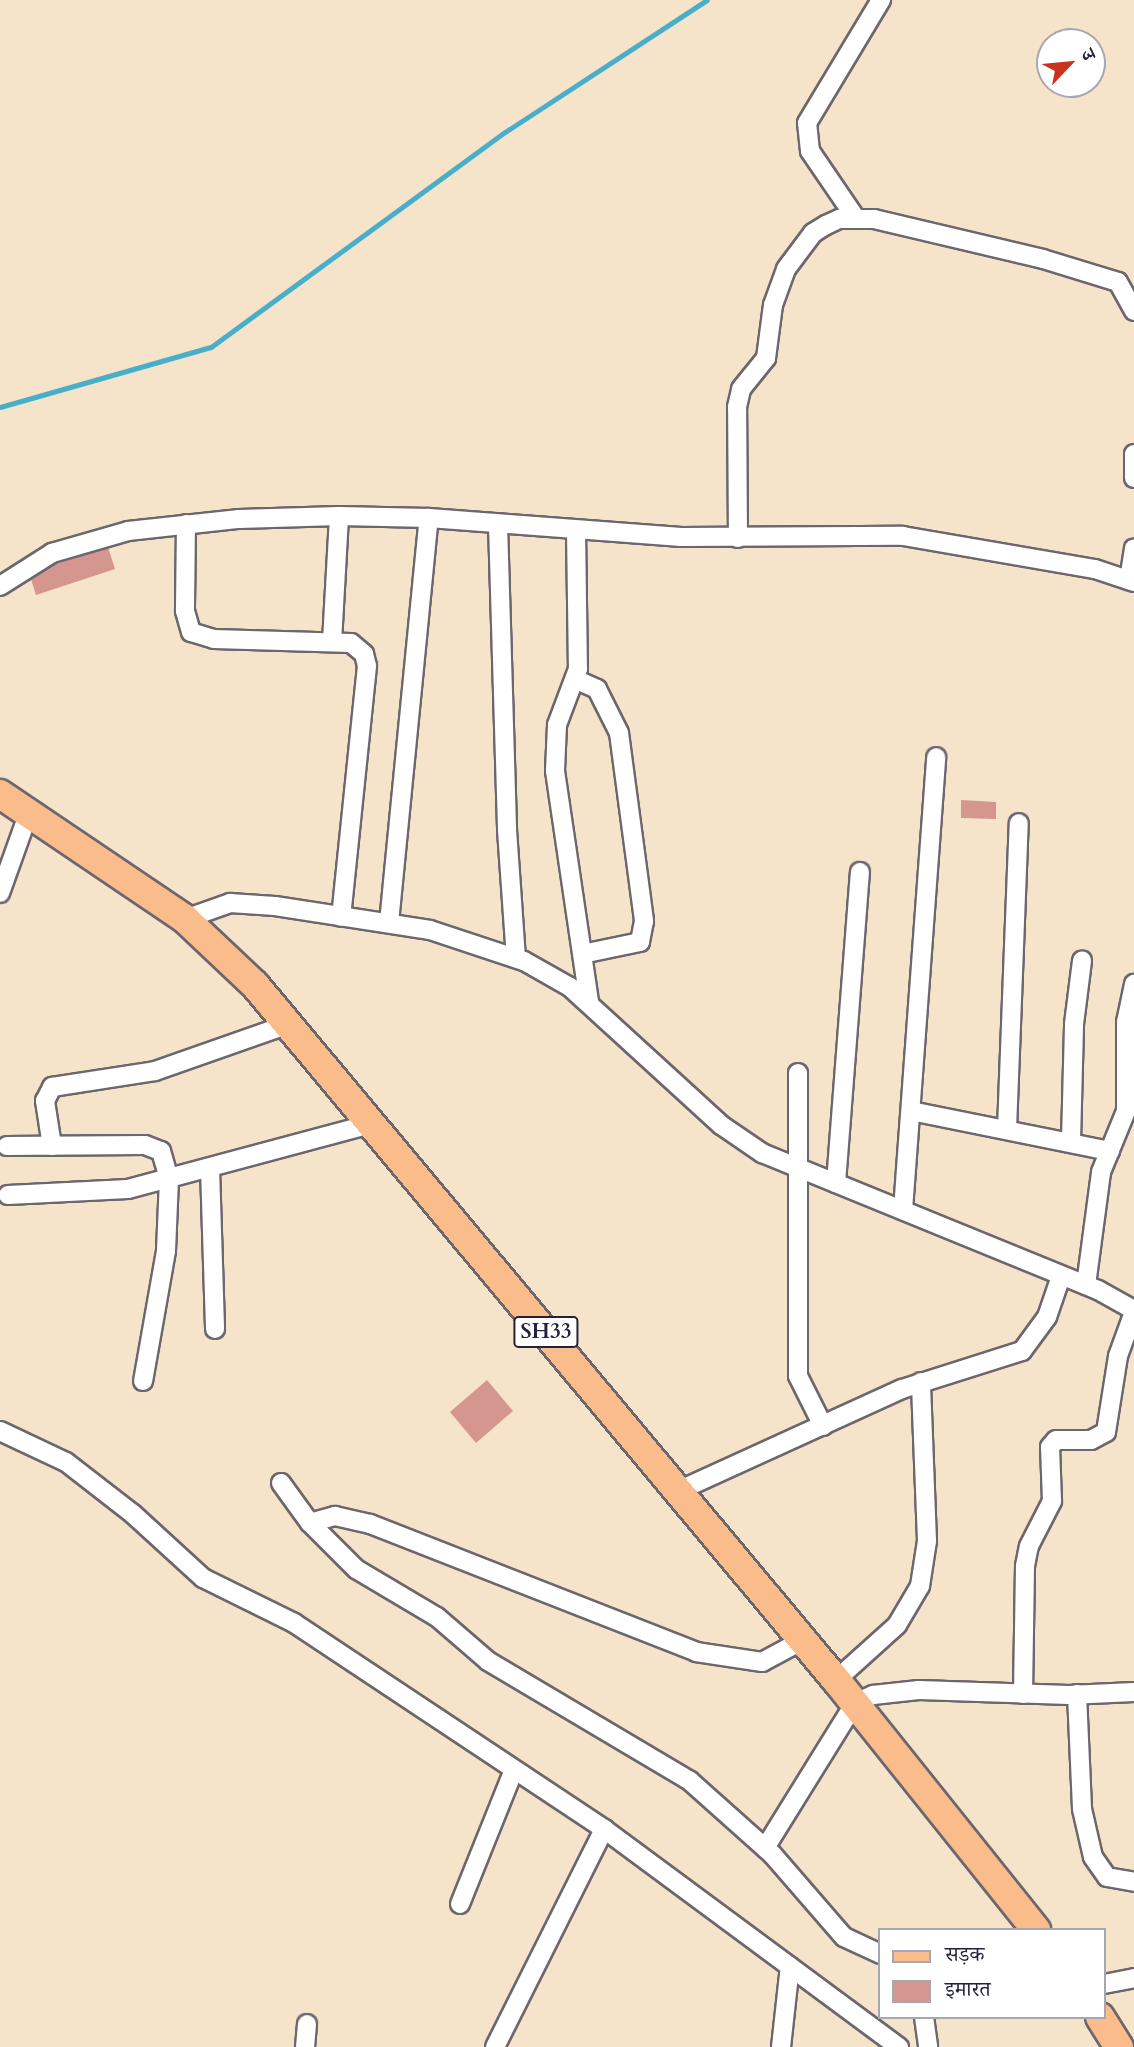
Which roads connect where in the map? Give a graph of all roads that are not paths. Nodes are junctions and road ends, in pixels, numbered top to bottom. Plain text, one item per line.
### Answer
1 (881, 0) edge
2 (855, 218) junction
3 (1134, 311) edge
4 (1134, 454) edge
5 (1134, 478) edge
6 (339, 516) junction
7 (429, 518) junction
8 (186, 524) junction
9 (498, 524) junction
10 (576, 530) junction
11 (738, 538) junction
12 (1134, 548) edge
13 (1132, 581) edge
14 (0, 586) edge
15 (332, 642) junction
16 (577, 680) junction
17 (936, 757) dead end
18 (0, 794) edge
19 (29, 812) junction
20 (1018, 823) dead end
21 (860, 872) dead end
22 (0, 892) edge
23 (341, 917) junction
24 (185, 919) junction
25 (389, 923) junction
26 (582, 954) junction
27 (516, 958) junction
28 (1082, 961) dead end
29 (1134, 984) edge
30 (589, 1002) junction
31 (289, 1024) junction
32 (798, 1073) dead end
33 (911, 1111) junction
34 (374, 1123) junction
35 (1007, 1129) junction
36 (1126, 1133) edge
37 (1071, 1141) junction
38 (6, 1146) dead end
39 (52, 1146) junction
40 (1110, 1151) junction
41 (210, 1168) junction
42 (798, 1168) junction
43 (169, 1179) junction
44 (836, 1183) junction
45 (8, 1195) dead end
46 (903, 1210) junction
47 (1061, 1276) junction
48 (1086, 1285) junction
49 (1134, 1310) edge
50 (215, 1329) dead end
51 (144, 1381) dead end
52 (921, 1382) junction
53 (823, 1426) junction
54 (0, 1431) edge
55 (281, 1483) dead end
56 (678, 1491) junction
57 (310, 1524) junction
58 (803, 1640) junction
59 (836, 1680) junction
60 (1134, 1692) edge
61 (1023, 1694) junction
62 (1077, 1694) junction
63 (855, 1703) junction
64 (514, 1770) junction
65 (604, 1829) junction
66 (765, 1848) junction
67 (1134, 1882) edge
68 (460, 1904) dead end
69 (1034, 1928) edge
70 (878, 1953) edge
71 (790, 1966) junction
72 (1134, 1978) edge
73 (1106, 1984) edge
74 (924, 2019) edge
75 (1101, 2019) edge
76 (307, 2024) dead end
77 (305, 2047) edge
78 (495, 2047) edge
79 (781, 2047) edge
80 (899, 2047) edge
81 (928, 2047) edge
82 (1119, 2047) edge

1 - 2 street
2 - 3 street
2 - 11 street
4 - 5 street
6 - 7 street
6 - 8 street
6 - 15 street
7 - 9 street
7 - 25 street
8 - 14 street
8 - 15 street
9 - 10 street
9 - 27 street
10 - 11 street
10 - 16 street
11 - 13 street
12 - 13 street
15 - 23 street
16 - 26 street
16 - 26 street
17 - 33 street
18 - 19 main road, SH33
19 - 22 street
19 - 24 main road, SH33
20 - 35 street
21 - 44 street
23 - 24 street
23 - 25 street
24 - 31 main road, SH33
25 - 27 street
26 - 30 street
27 - 30 street
28 - 37 street
29 - 36 street
30 - 42 street
31 - 34 main road, SH33
31 - 39 street
32 - 42 street
33 - 35 street
33 - 46 street
34 - 41 street
34 - 56 main road, SH33
35 - 37 street
36 - 40 street
37 - 40 street
38 - 39 street
39 - 43 street
40 - 48 street
41 - 43 street
41 - 50 street
42 - 44 street
42 - 53 street
43 - 45 street
43 - 51 street
44 - 46 street
46 - 47 street
47 - 48 street
47 - 52 street
48 - 49 street
49 - 61 street
52 - 53 street
52 - 59 street
53 - 56 street
54 - 64 street
55 - 57 street
56 - 58 main road, SH33
57 - 58 street
57 - 66 street
58 - 59 main road, SH33
59 - 63 main road, SH33
60 - 62 street
61 - 62 street
61 - 63 street
62 - 67 street
63 - 66 street
63 - 69 main road, SH33
64 - 65 street
64 - 68 street
65 - 71 street
65 - 78 street
66 - 70 street
71 - 79 street
71 - 80 street
72 - 73 street
74 - 81 street
75 - 82 main road
76 - 77 street

